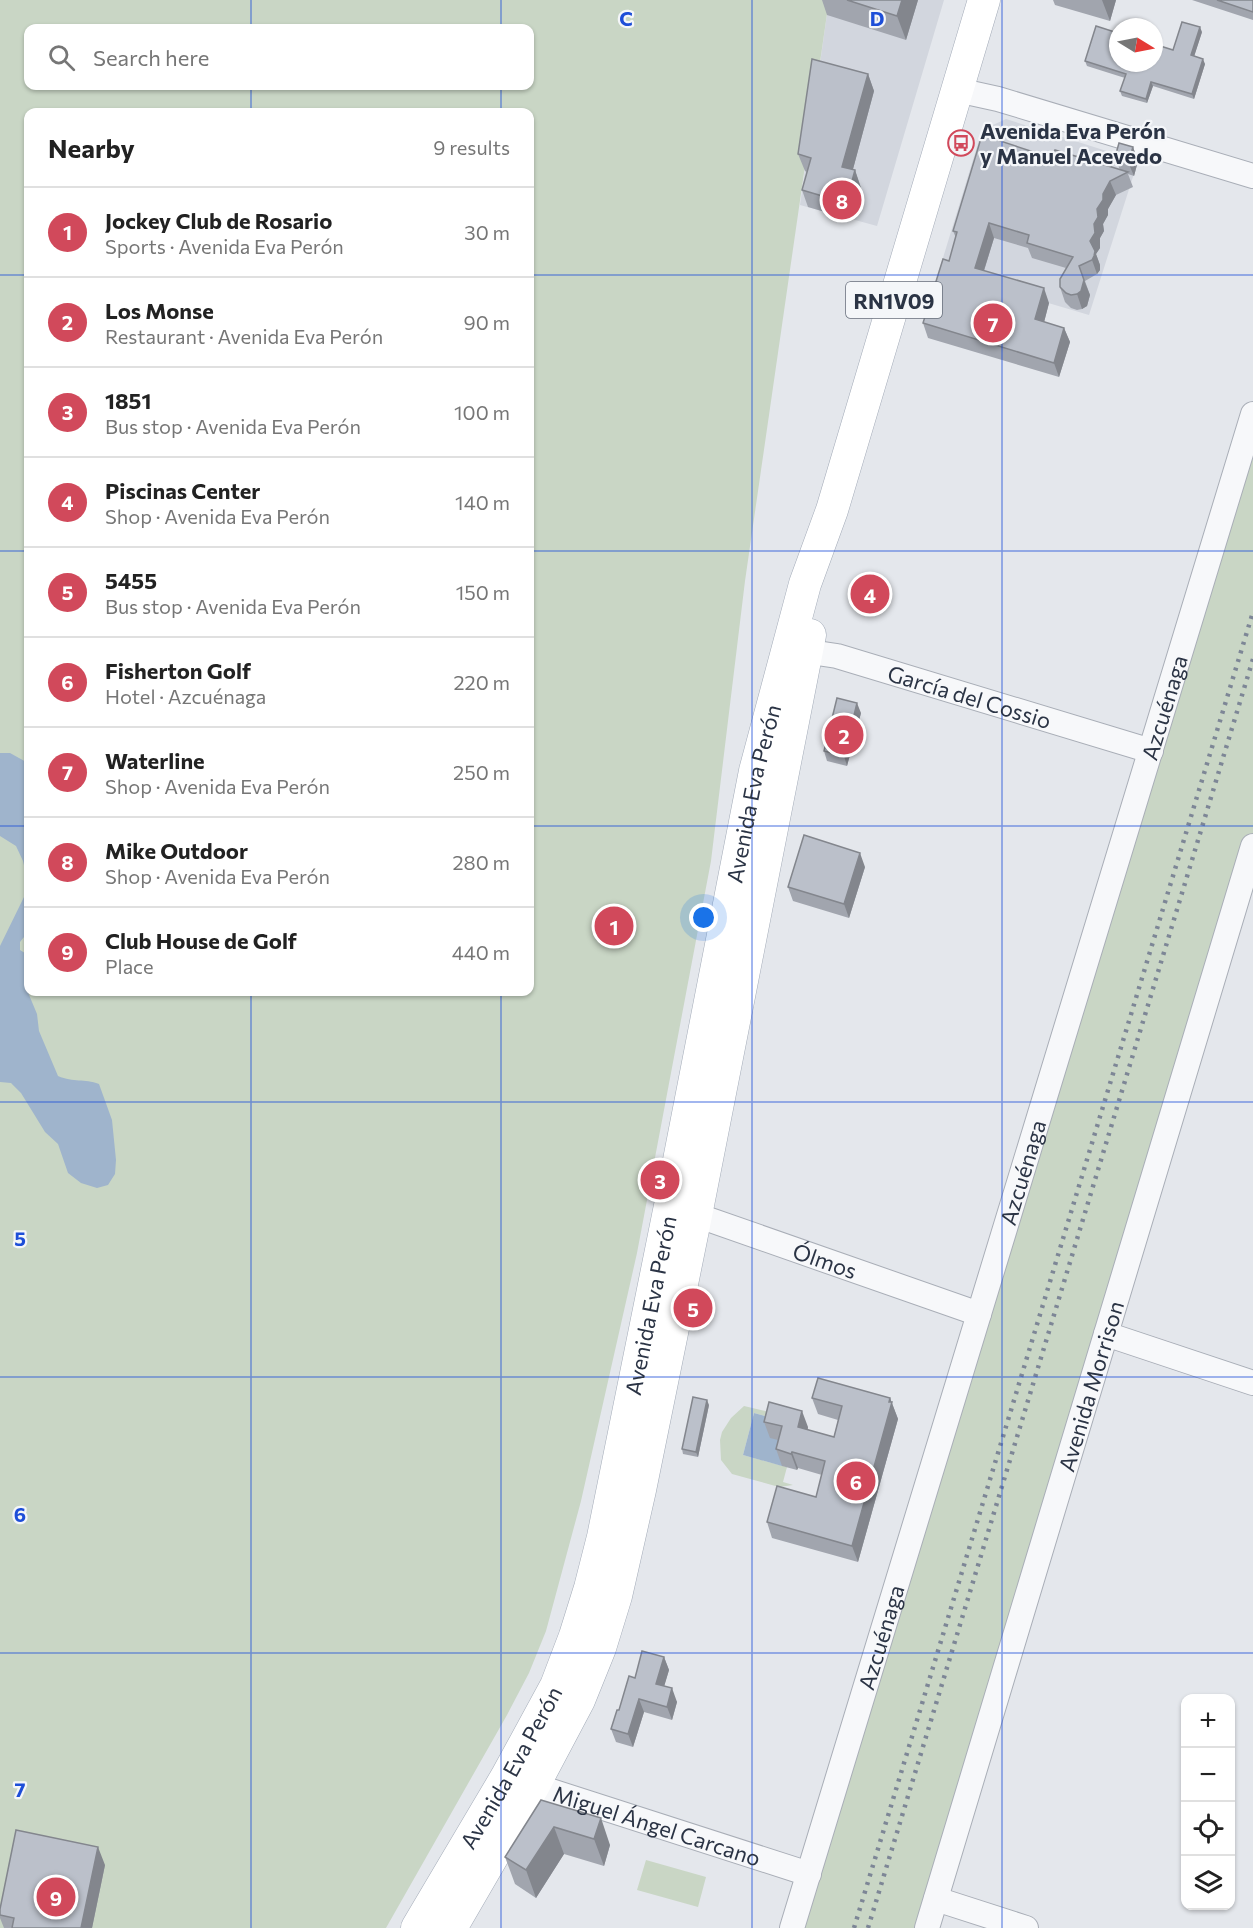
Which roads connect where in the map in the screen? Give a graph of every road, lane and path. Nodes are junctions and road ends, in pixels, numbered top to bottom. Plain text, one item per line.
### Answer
1 (984, 0) edge
2 (957, 90) junction
3 (1253, 176) edge
4 (1253, 414) edge
5 (797, 650) junction
6 (1150, 751) junction
7 (1253, 846) edge
8 (683, 1212) junction
9 (979, 1314) junction
10 (1106, 1334) junction
11 (1253, 1383) edge
12 (520, 1781) junction
13 (809, 1874) junction
14 (936, 1899) junction
15 (417, 1928) edge
16 (451, 1928) edge
17 (792, 1928) edge
18 (927, 1928) edge
19 (1026, 1928) edge

1 - 2 main road, Avenida Eva Perón / RN1V09
2 - 3 street
2 - 5 main road, Avenida Eva Perón / RN1V09
4 - 6 street, Azcuénaga
5 - 6 street, García del Cossio
5 - 8 main road, Avenida Eva Perón / RN1V09
6 - 9 street, Azcuénaga
7 - 10 street, Avenida Morrison
8 - 9 street, Ólmos
8 - 12 main road, Avenida Eva Perón / RN1V09
9 - 13 street, Azcuénaga
10 - 11 street
10 - 14 street, Avenida Morrison
12 - 13 street, Miguel Ángel Carcano
12 - 15 main road, Avenida Eva Perón / RN1V09
12 - 16 main road, Avenida Eva Perón / RN1V09
13 - 17 street, Azcuénaga
14 - 18 street, Avenida Morrison
14 - 19 street

